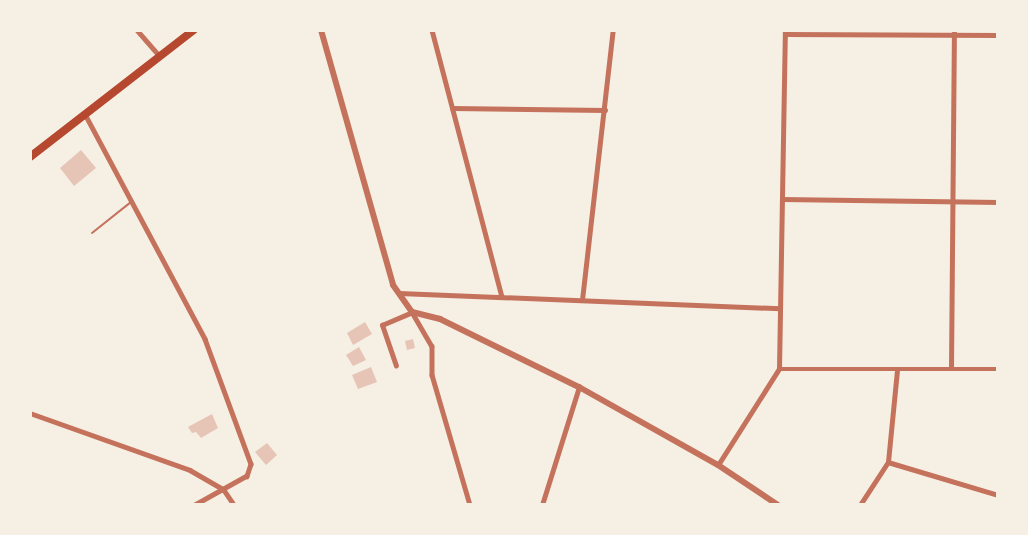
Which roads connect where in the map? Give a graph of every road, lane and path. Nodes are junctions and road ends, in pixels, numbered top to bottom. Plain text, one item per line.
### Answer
1 (137, 30) edge
2 (194, 30) edge
3 (321, 30) edge
4 (432, 30) edge
5 (613, 30) edge
6 (785, 32) edge
7 (954, 32) edge
8 (998, 35) edge
9 (160, 56) junction
10 (452, 108) junction
11 (605, 110) junction
12 (85, 114) junction
13 (30, 157) edge
14 (782, 199) junction
15 (954, 201) junction
16 (131, 202) junction
17 (998, 202) edge
18 (92, 233) dead end
19 (399, 293) junction
20 (502, 297) junction
21 (582, 300) junction
22 (780, 308) junction
23 (412, 312) junction
24 (396, 366) dead end
25 (951, 368) junction
26 (779, 369) junction
27 (998, 369) edge
28 (897, 370) junction
29 (579, 387) junction
30 (30, 413) edge
31 (888, 462) junction
32 (717, 465) junction
33 (224, 490) junction
34 (998, 495) edge
35 (195, 505) edge
36 (234, 505) edge
37 (470, 505) edge
38 (542, 505) edge
39 (778, 505) edge
40 (860, 505) edge

1 - 9 street
2 - 9 main road
3 - 19 street
4 - 10 street
5 - 11 street
6 - 7 street
6 - 14 street
7 - 8 street
7 - 15 street
9 - 12 main road
10 - 11 street
10 - 20 street
11 - 21 street
12 - 13 main road
12 - 16 street
14 - 15 street
14 - 22 street
15 - 17 street
15 - 25 street
16 - 18 lane
16 - 33 street
19 - 20 street
19 - 23 street
20 - 21 street
21 - 22 street
22 - 26 street
23 - 24 street
23 - 29 street
23 - 37 street
25 - 27 street
25 - 28 street
26 - 28 street
26 - 32 street
28 - 31 street
29 - 32 street
29 - 38 street
30 - 33 street
31 - 34 street
31 - 40 street
32 - 39 street
33 - 35 street
33 - 36 street

